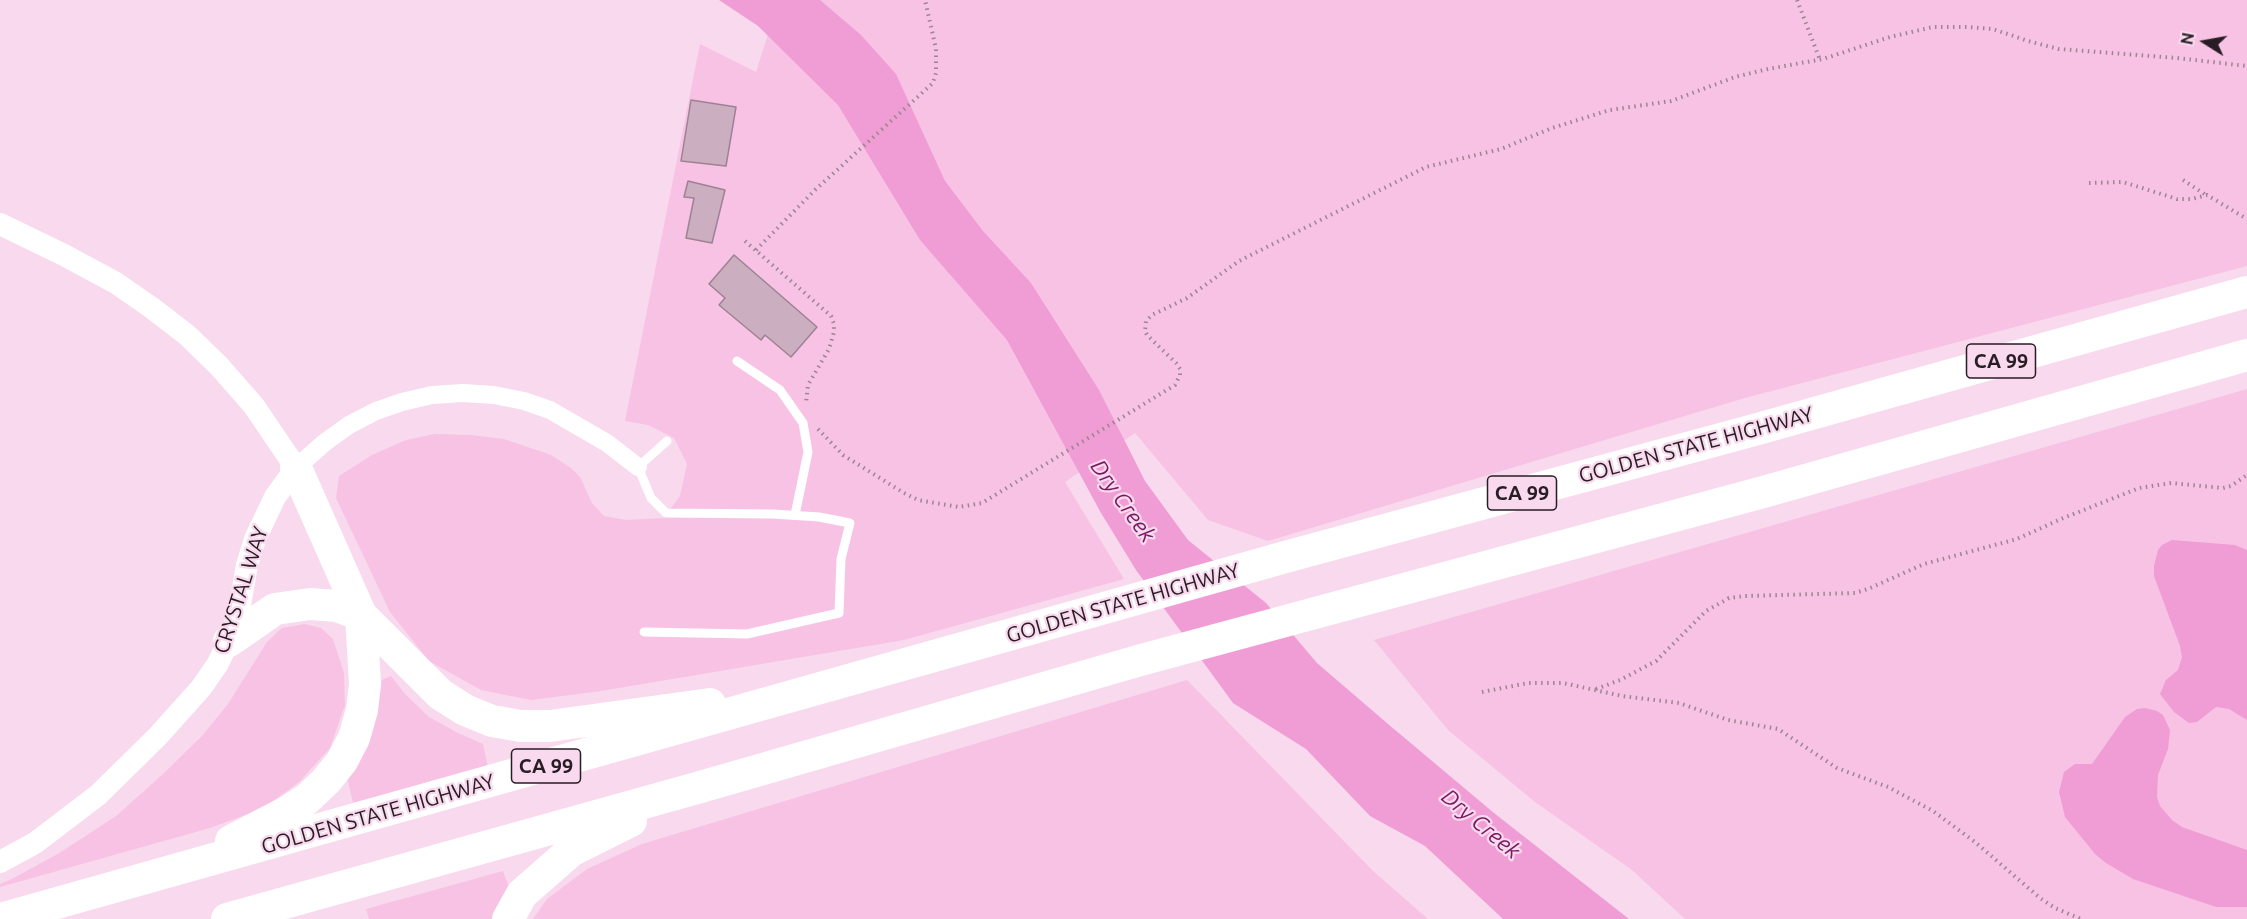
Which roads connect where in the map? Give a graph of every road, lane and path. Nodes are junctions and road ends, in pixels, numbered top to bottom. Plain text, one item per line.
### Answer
1 (925, 0) edge
2 (1797, 0) edge
3 (1820, 60) junction
4 (2247, 66) edge
5 (2184, 180) dead end
6 (2089, 183) dead end
7 (2207, 195) junction
8 (2247, 219) edge
9 (0, 224) edge
10 (745, 241) dead end
11 (756, 250) junction
12 (2247, 292) edge
13 (2247, 355) edge
14 (736, 361) dead end
15 (809, 413) dead end
16 (816, 426) dead end
17 (667, 441) dead end
18 (638, 467) junction
19 (296, 468) junction
20 (2247, 475) edge
21 (795, 515) junction
22 (360, 615) junction
23 (644, 632) dead end
24 (229, 640) junction
25 (829, 687) junction
26 (1596, 689) junction
27 (1482, 692) dead end
28 (697, 788) junction
29 (0, 862) edge
30 (163, 874) junction
31 (0, 919) edge
32 (226, 919) edge
33 (508, 919) edge
34 (2081, 919) edge

1 - 11 path
2 - 3 path
3 - 4 path
3 - 16 path
5 - 7 path
6 - 7 path
7 - 8 path
9 - 19 street
10 - 11 path
11 - 15 path
12 - 25 highway, GOLDEN STATE HIGHWAY / CA 99
13 - 28 highway
14 - 21 lane
17 - 18 lane
18 - 19 street, CRYSTAL WAY
18 - 21 lane
19 - 22 highway
19 - 24 street, CRYSTAL WAY
20 - 26 path
21 - 23 lane
22 - 24 highway
22 - 25 highway
22 - 30 highway
24 - 29 street, CRYSTAL WAY
25 - 30 highway, GOLDEN STATE HIGHWAY / CA 99
26 - 27 path
26 - 34 path
28 - 32 highway
28 - 33 highway
30 - 31 highway, GOLDEN STATE HIGHWAY / CA 99

